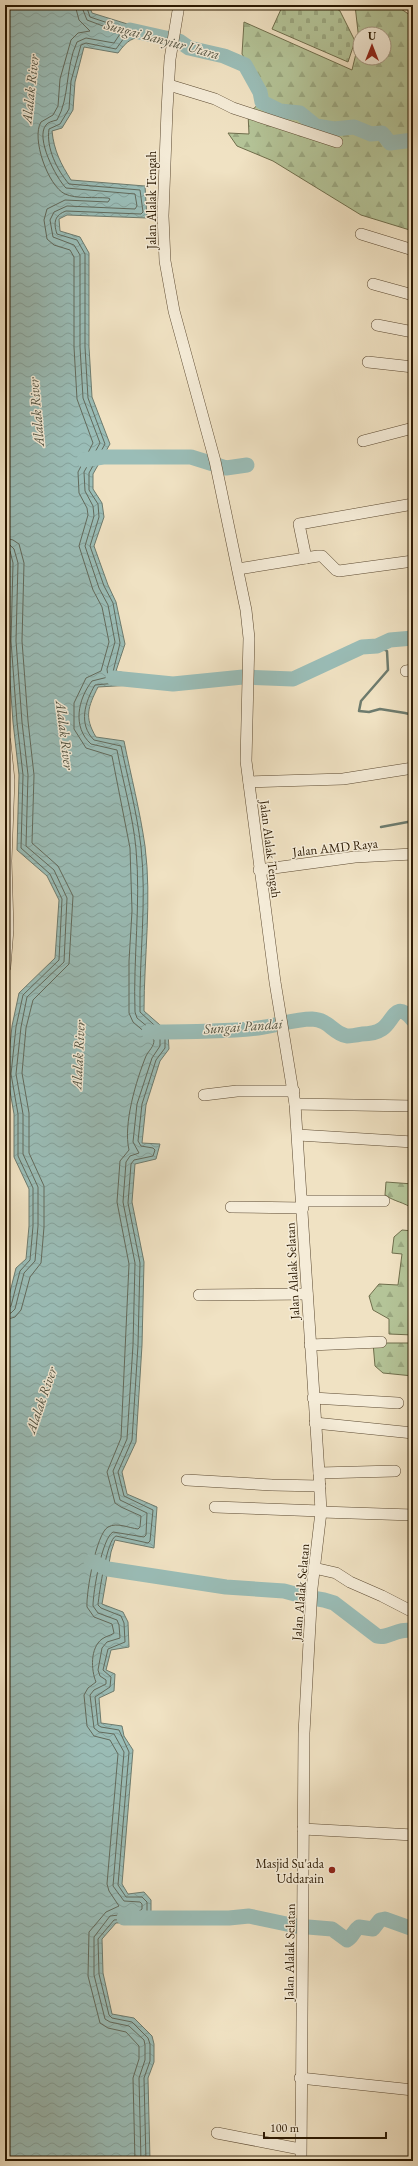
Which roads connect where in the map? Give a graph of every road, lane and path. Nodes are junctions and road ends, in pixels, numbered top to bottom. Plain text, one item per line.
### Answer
1 (179, 5) edge
2 (169, 85) junction
3 (338, 142) dead end
4 (361, 234) dead end
5 (413, 250) edge
6 (373, 284) dead end
7 (413, 295) edge
8 (377, 325) dead end
9 (413, 332) edge
10 (368, 362) dead end
11 (413, 366) edge
12 (413, 428) edge
13 (363, 441) dead end
14 (413, 504) edge
15 (306, 558) junction
16 (413, 561) edge
17 (238, 569) junction
18 (5, 741) edge
19 (413, 768) edge
20 (249, 782) junction
21 (413, 854) edge
22 (259, 870) junction
23 (6, 890) edge
24 (5, 963) edge
25 (5, 967) edge
26 (282, 1024) joint
27 (294, 1091) junction
28 (204, 1095) dead end
29 (295, 1104) junction
30 (413, 1106) edge
31 (298, 1135) junction
32 (413, 1142) edge
33 (384, 1201) dead end
34 (302, 1205) junction
35 (231, 1207) dead end
36 (307, 1294) junction
37 (199, 1295) dead end
38 (381, 1342) dead end
39 (310, 1345) junction
40 (313, 1398) junction
41 (398, 1404) dead end
42 (315, 1423) junction
43 (413, 1432) edge
44 (396, 1471) dead end
45 (319, 1473) junction
46 (187, 1480) dead end
47 (320, 1486) junction
48 (215, 1507) dead end
49 (321, 1512) junction
50 (413, 1515) edge
51 (314, 1568) junction
52 (413, 1612) edge
53 (303, 1829) junction
54 (413, 1835) edge
55 (300, 2078) junction
56 (413, 2090) edge
57 (217, 2133) dead end
58 (300, 2149) junction
59 (301, 2161) edge

1 - 2 street, Jalan Alalak Tengah
2 - 3 street
2 - 17 street, Jalan Alalak Tengah
4 - 5 street
6 - 7 street
8 - 9 street
10 - 11 street
12 - 13 street
14 - 15 street
15 - 16 street
15 - 17 street
17 - 20 street, Jalan Alalak Tengah
18 - 23 street
19 - 20 street
20 - 22 street, Jalan Alalak Tengah
21 - 22 street, Jalan AMD Raya
22 - 26 street, Jalan Alalak Tengah
23 - 24 street
24 - 25 street
26 - 27 street, Jalan Alalak Selatan
27 - 28 street
27 - 29 street, Jalan Alalak Selatan
29 - 30 street
29 - 31 street, Jalan Alalak Selatan
31 - 32 street
31 - 34 street, Jalan Alalak Selatan
33 - 34 street
34 - 35 street
34 - 36 street, Jalan Alalak Selatan
36 - 37 street
36 - 39 street, Jalan Alalak Selatan
38 - 39 street
39 - 40 street, Jalan Alalak Selatan
40 - 41 street
40 - 42 street, Jalan Alalak Selatan
42 - 43 street
42 - 45 street, Jalan Alalak Selatan
44 - 45 street
45 - 47 street, Jalan Alalak Selatan
46 - 47 street
47 - 49 street, Jalan Alalak Selatan
48 - 49 street
49 - 50 street
49 - 51 street, Jalan Alalak Selatan
51 - 52 street
51 - 53 street, Jalan Alalak Selatan
53 - 54 street
53 - 55 street, Jalan Alalak Selatan
55 - 56 street
55 - 58 street, Jalan Alalak Selatan
57 - 58 street
58 - 59 street, Jalan Alalak Selatan

